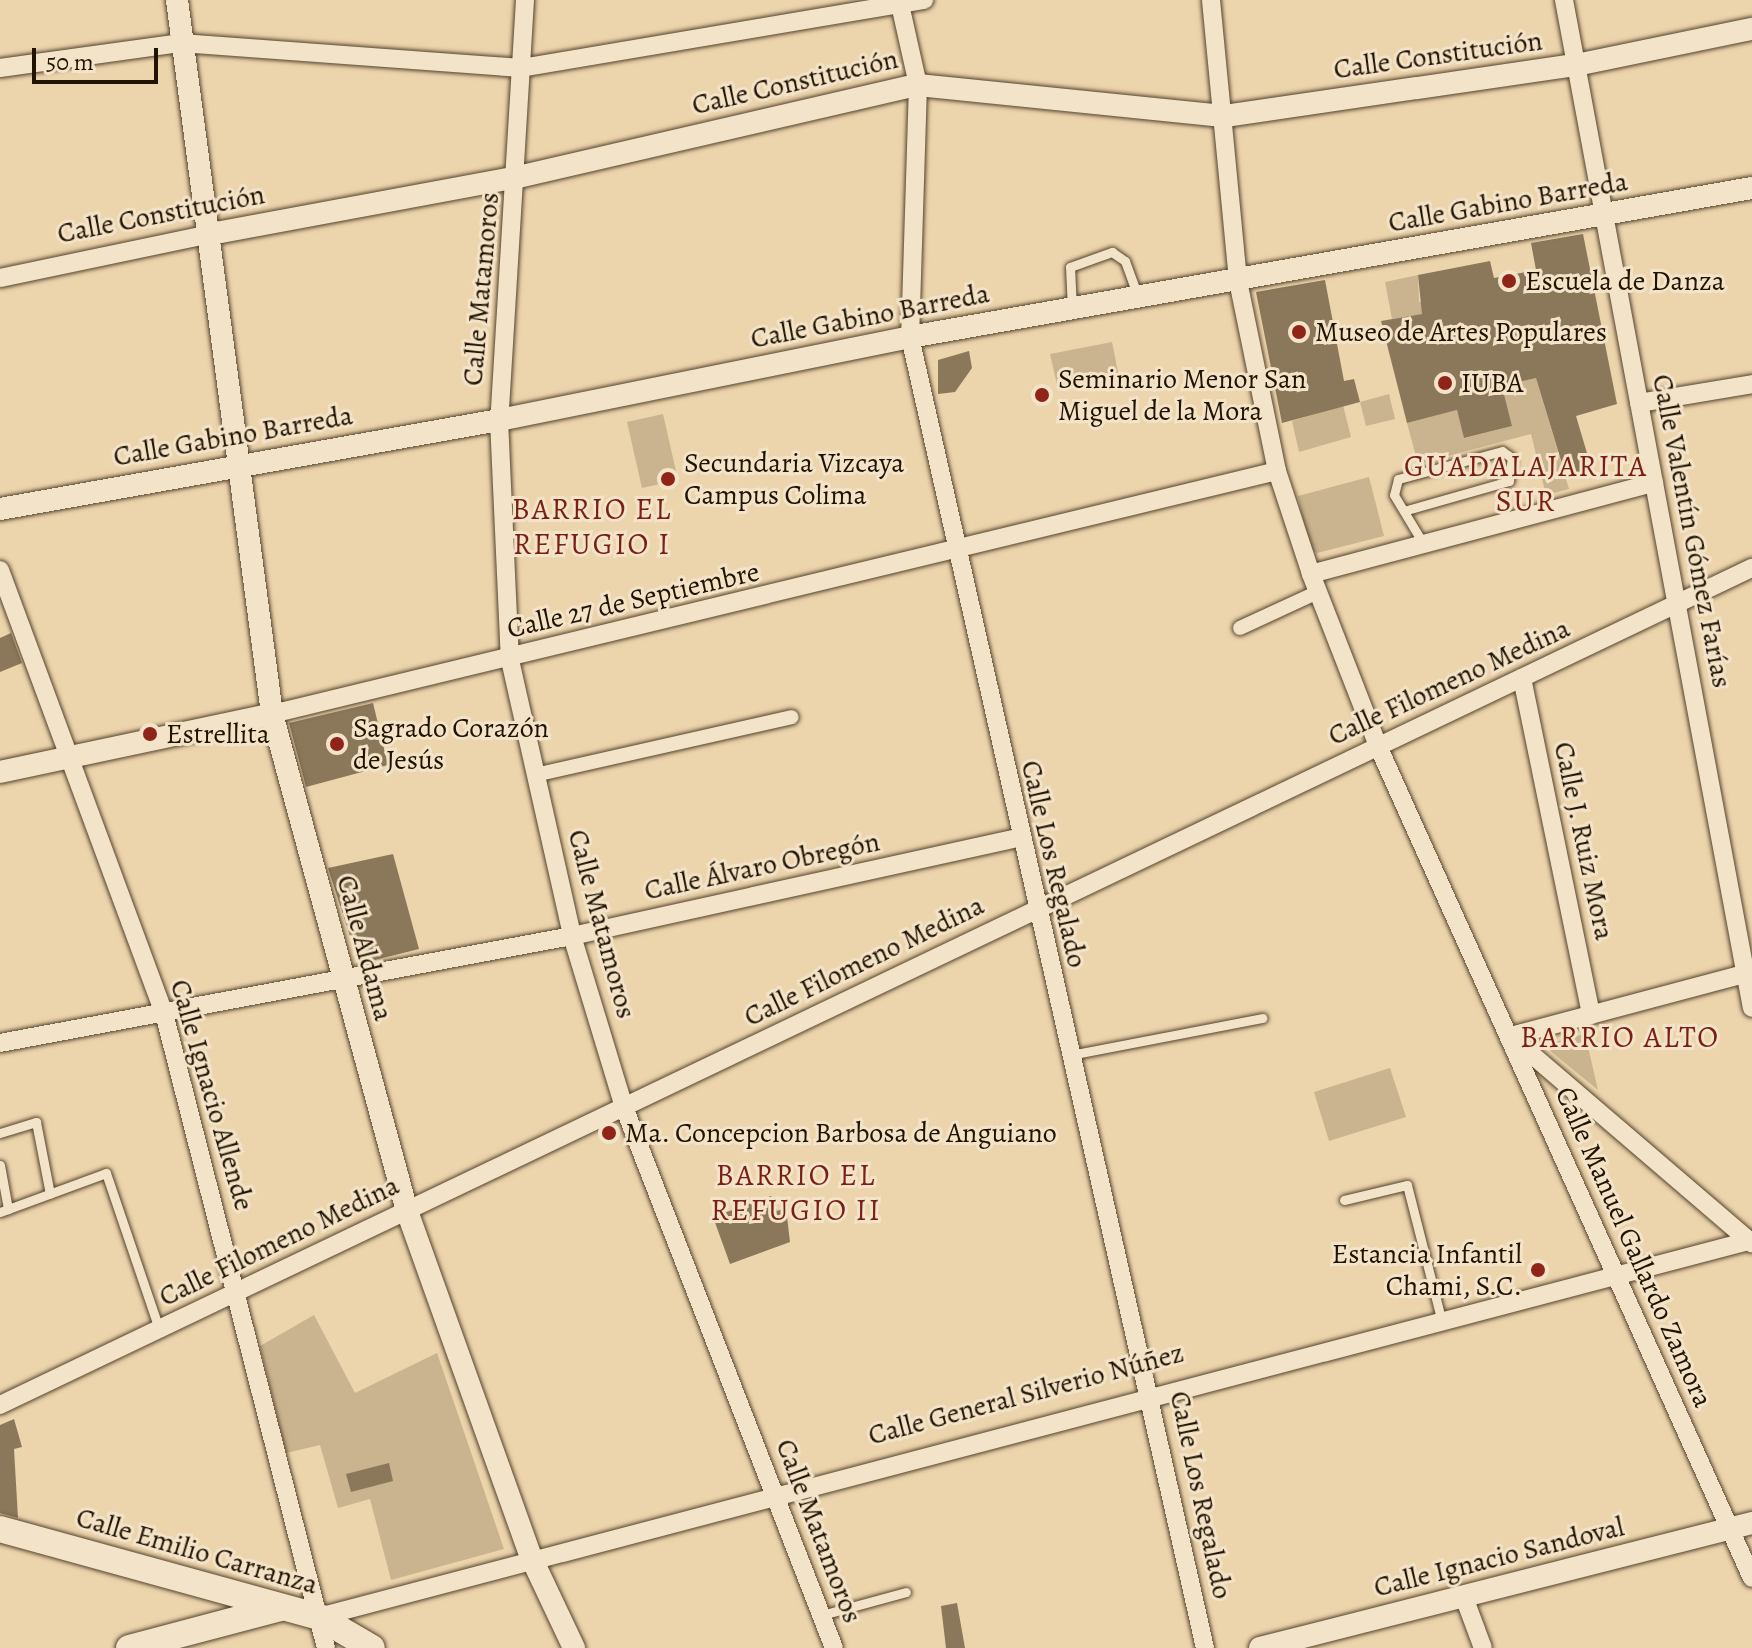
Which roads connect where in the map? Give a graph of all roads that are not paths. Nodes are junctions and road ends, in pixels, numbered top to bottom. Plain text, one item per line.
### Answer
1 (177, 0) edge
2 (525, 0) edge
3 (924, 0) edge
4 (1211, 0) edge
5 (1564, 0) edge
6 (900, 2) edge
7 (1752, 29) edge
8 (181, 43) junction
9 (1576, 65) junction
10 (0, 68) edge
11 (521, 68) junction
12 (918, 85) junction
13 (1225, 116) junction
14 (518, 177) junction
15 (1752, 188) edge
16 (1604, 215) junction
17 (205, 235) junction
18 (0, 278) edge
19 (1238, 281) junction
20 (1139, 297) junction
21 (1072, 309) junction
22 (910, 337) junction
23 (1752, 384) edge
24 (1639, 403) junction
25 (499, 420) junction
26 (235, 464) junction
27 (1277, 471) junction
28 (1654, 483) junction
29 (0, 509) edge
30 (1407, 510) junction
31 (1423, 543) junction
32 (958, 553) junction
33 (1752, 568) edge
34 (0, 570) edge
35 (1315, 583) junction
36 (1677, 605) junction
37 (1240, 628) dead end
38 (510, 660) junction
39 (1522, 678) junction
40 (272, 714) junction
41 (792, 717) dead end
42 (1378, 746) junction
43 (67, 754) junction
44 (0, 772) edge
45 (535, 775) junction
46 (1017, 838) junction
47 (1036, 910) junction
48 (572, 936) junction
49 (1749, 973) edge
50 (341, 979) junction
51 (1752, 1008) edge
52 (164, 1013) junction
53 (1591, 1015) junction
54 (1262, 1018) dead end
55 (1511, 1036) junction
56 (0, 1043) edge
57 (1070, 1055) junction
58 (624, 1107) junction
59 (0, 1133) edge
60 (0, 1165) edge
61 (50, 1194) junction
62 (1344, 1200) dead end
63 (4, 1210) edge
64 (407, 1211) junction
65 (1751, 1241) edge
66 (1615, 1275) junction
67 (237, 1292) junction
68 (1441, 1318) junction
69 (159, 1329) junction
70 (1151, 1395) junction
71 (0, 1405) edge
72 (776, 1492) junction
73 (1752, 1523) edge
74 (1730, 1528) junction
75 (0, 1529) edge
76 (531, 1557) junction
77 (1752, 1578) edge
78 (906, 1592) dead end
79 (1464, 1597) junction
80 (270, 1607) junction
81 (822, 1615) junction
82 (319, 1617) junction
83 (129, 1648) edge
84 (326, 1648) edge
85 (372, 1648) edge
86 (574, 1648) edge
87 (834, 1648) edge
88 (1205, 1648) edge
89 (1260, 1648) edge
90 (1483, 1648) edge

1 - 8 street, Calle Aldama
2 - 11 street, Calle Matamoros
3 - 6 street
4 - 13 street, Calle Manuel Gallardo Zamora
5 - 9 street, Calle Valentín Gómez Farías
6 - 11 street
6 - 12 street, Calle Los Regalado
7 - 9 street, Calle Constitución
8 - 10 street
8 - 11 street
8 - 17 street, Calle Aldama
9 - 13 street, Calle Constitución
9 - 16 street, Calle Valentín Gómez Farías
11 - 14 street, Calle Matamoros
12 - 13 street, Calle Constitución
12 - 14 street, Calle Constitución
12 - 22 street, Calle Los Regalado
13 - 19 street, Calle Manuel Gallardo Zamora
14 - 17 street, Calle Constitución
14 - 25 street, Calle Matamoros
15 - 16 street, Calle Gabino Barreda
16 - 19 street, Calle Gabino Barreda
16 - 24 street, Calle Valentín Gómez Farías
17 - 18 street, Calle Constitución
17 - 26 street, Calle Aldama
19 - 20 street, Calle Gabino Barreda
19 - 27 street, Calle Manuel Gallardo Zamora
20 - 21 street, Calle Gabino Barreda
20 - 21 lane
21 - 22 street, Calle Gabino Barreda
22 - 25 street, Calle Gabino Barreda
22 - 32 street, Calle Los Regalado
23 - 24 street
24 - 28 street, Calle Valentín Gómez Farías
25 - 26 street, Calle Gabino Barreda
25 - 38 street, Calle Matamoros
26 - 29 street, Calle Gabino Barreda
26 - 40 street, Calle Aldama
27 - 32 street, Calle 27 de Septiembre
27 - 35 street, Calle Manuel Gallardo Zamora
28 - 31 street
28 - 36 street, Calle Valentín Gómez Farías
30 - 30 lane
30 - 31 lane
31 - 35 street
32 - 38 street, Calle 27 de Septiembre
32 - 46 street, Calle Los Regalado
33 - 36 street, Calle Filomeno Medina
34 - 43 street, Calle Ignacio Allende
35 - 37 street
35 - 42 street, Calle Manuel Gallardo Zamora
36 - 39 street, Calle Filomeno Medina
36 - 49 street, Calle Valentín Gómez Farías
38 - 40 street, Calle 27 de Septiembre
38 - 45 street, Calle Matamoros
39 - 42 street, Calle Filomeno Medina
39 - 53 street, Calle J. Ruiz Mora
40 - 43 street, Calle 27 de Septiembre
40 - 50 street, Calle Aldama
41 - 45 street
42 - 47 street, Calle Filomeno Medina
42 - 55 street, Calle Manuel Gallardo Zamora
43 - 44 street, Calle 27 de Septiembre
43 - 52 street, Calle Ignacio Allende
45 - 48 street, Calle Matamoros
46 - 47 street, Calle Los Regalado
46 - 48 street, Calle Álvaro Obregón
47 - 57 street, Calle Los Regalado
47 - 58 street, Calle Filomeno Medina
48 - 50 street, Calle Álvaro Obregón
48 - 58 street, Calle Matamoros
49 - 51 street, Calle Valentín Gómez Farías
49 - 53 street
50 - 52 street, Calle Álvaro Obregón
50 - 64 street, Calle Aldama
52 - 56 street, Calle Álvaro Obregón
52 - 67 street, Calle Ignacio Allende
53 - 55 street
54 - 57 lane
55 - 65 street
55 - 66 street, Calle Manuel Gallardo Zamora
57 - 70 street, Calle Los Regalado
58 - 64 street, Calle Filomeno Medina
58 - 72 street, Calle Matamoros
59 - 61 lane
60 - 63 lane
61 - 63 lane
61 - 69 lane
62 - 68 lane
64 - 67 street, Calle Filomeno Medina
64 - 76 street, Calle Aldama
65 - 66 street, Calle General Silverio Núñez
66 - 68 street, Calle General Silverio Núñez
66 - 74 street, Calle Manuel Gallardo Zamora
67 - 69 street, Calle Filomeno Medina
67 - 82 street, Calle Ignacio Allende
68 - 70 street, Calle General Silverio Núñez
69 - 71 street, Calle Filomeno Medina
70 - 72 street, Calle General Silverio Núñez
70 - 88 street, Calle Los Regalado
72 - 76 street, Calle General Silverio Núñez
72 - 81 street, Calle Matamoros
73 - 74 street, Calle Ignacio Sandoval
74 - 77 street, Calle Manuel Gallardo Zamora
74 - 79 street, Calle Ignacio Sandoval
75 - 80 main road, Calle Emilio Carranza
76 - 82 street, Calle General Silverio Núñez
76 - 86 street, Calle Aldama
78 - 81 lane
79 - 89 street, Calle Ignacio Sandoval
79 - 90 street
80 - 82 main road, Calle Emilio Carranza
80 - 83 main road
81 - 87 street, Calle Matamoros
82 - 84 street, Calle Ignacio Allende
82 - 85 main road, Calle Emilio Carranza

